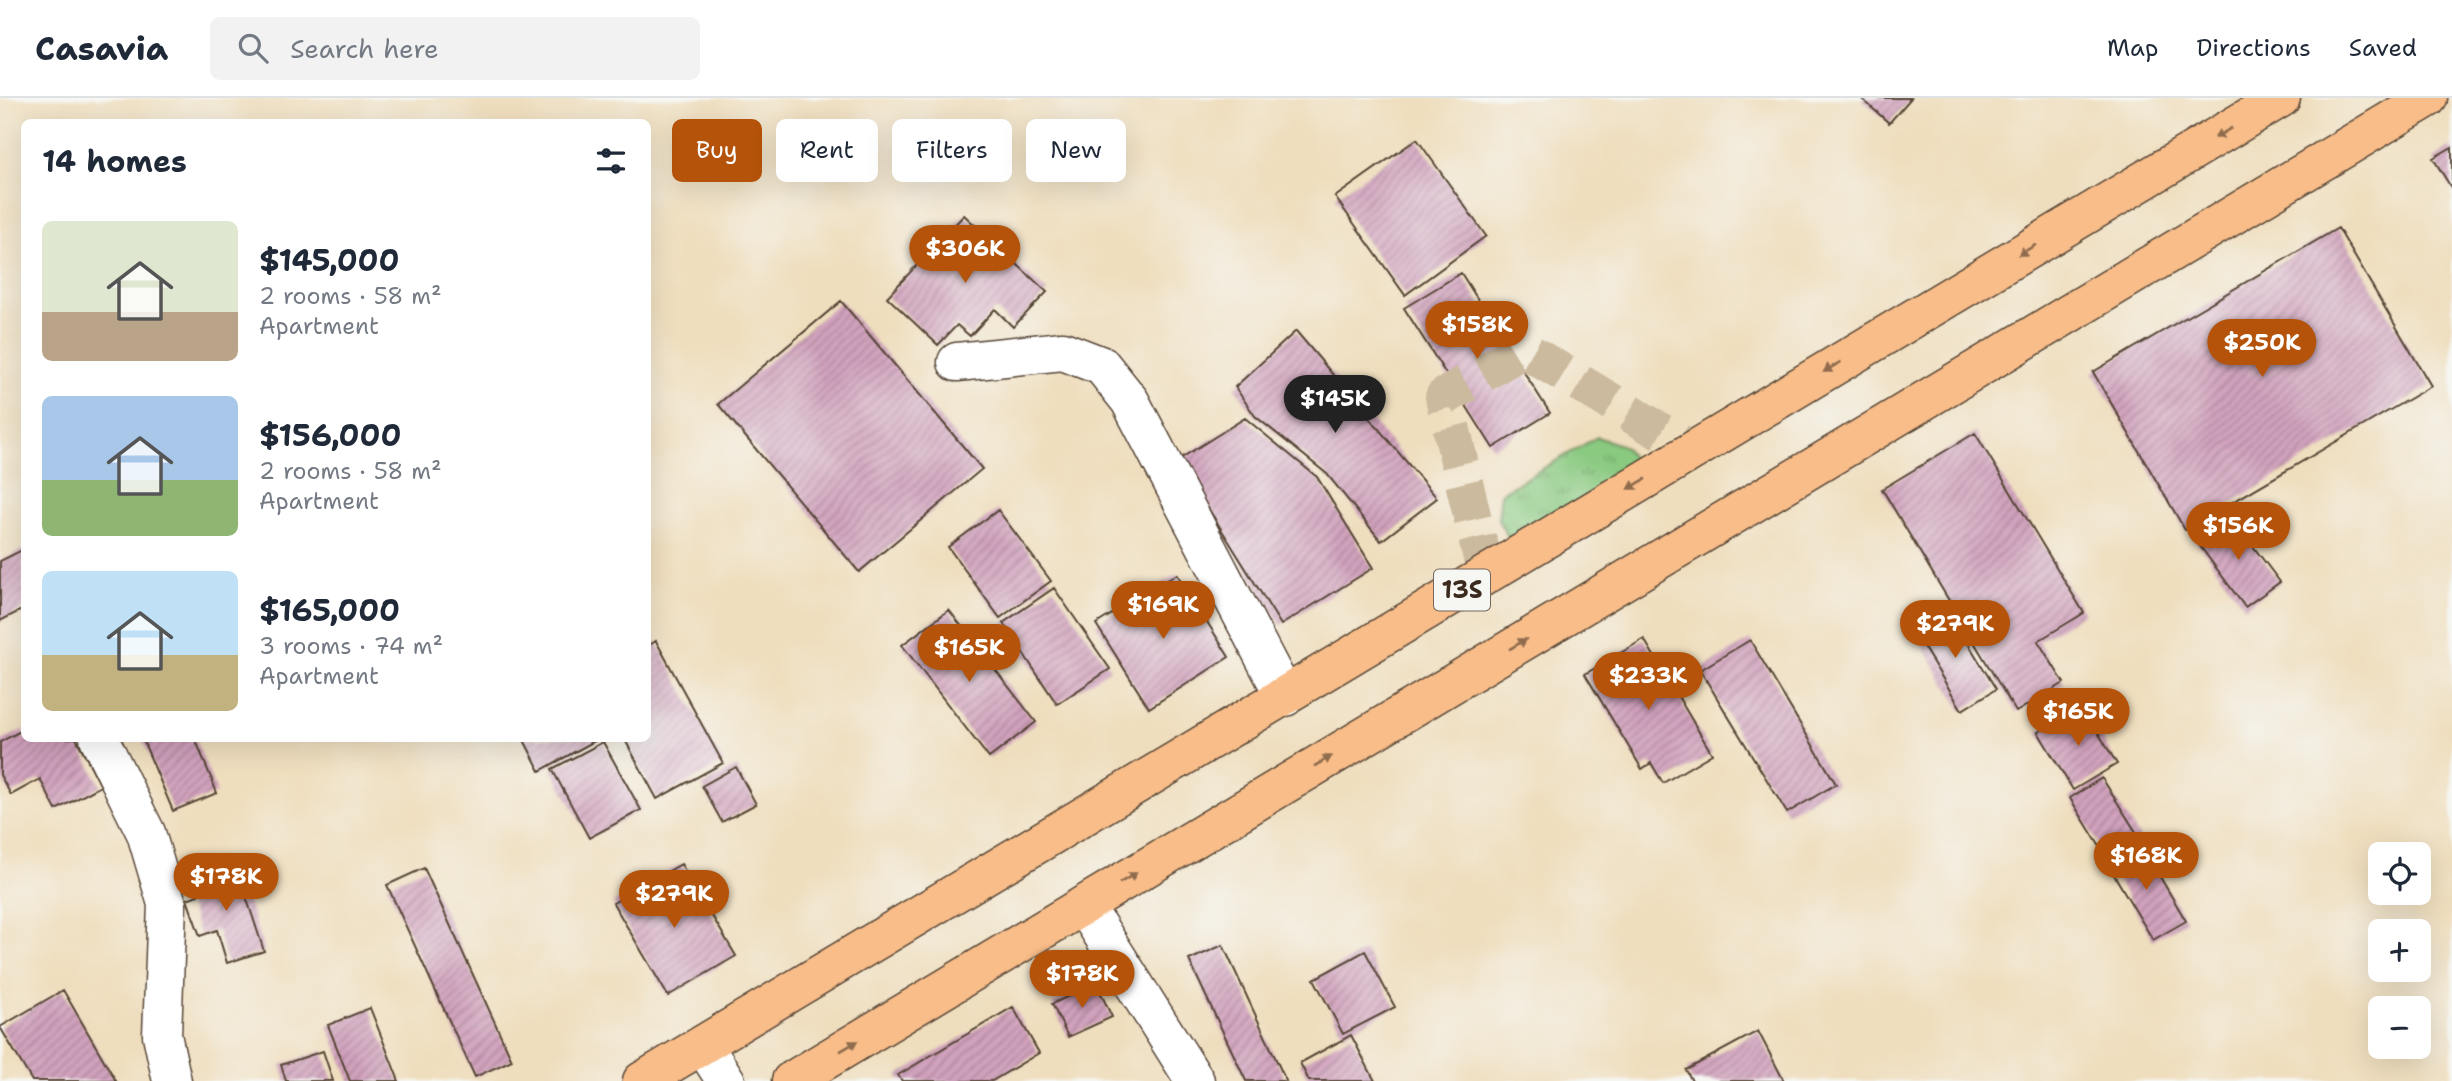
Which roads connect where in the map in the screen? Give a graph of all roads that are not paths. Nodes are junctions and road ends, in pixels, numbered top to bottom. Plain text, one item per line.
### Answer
1 (2281, 98) edge
2 (2428, 98) edge
3 (957, 362) dead end
4 (1285, 696) junction
5 (101, 742) edge
6 (1084, 905) junction
7 (704, 1045) junction
8 (172, 1081) edge
9 (642, 1081) edge
10 (726, 1081) edge
11 (791, 1081) edge
12 (1195, 1081) edge

1 -> 4 highway, 13S
6 -> 2 highway
3 - 4 lane
4 - 7 highway, 13S
5 - 8 lane
11 -> 6 highway
6 - 12 lane
7 - 9 highway, 13S
7 - 10 lane

